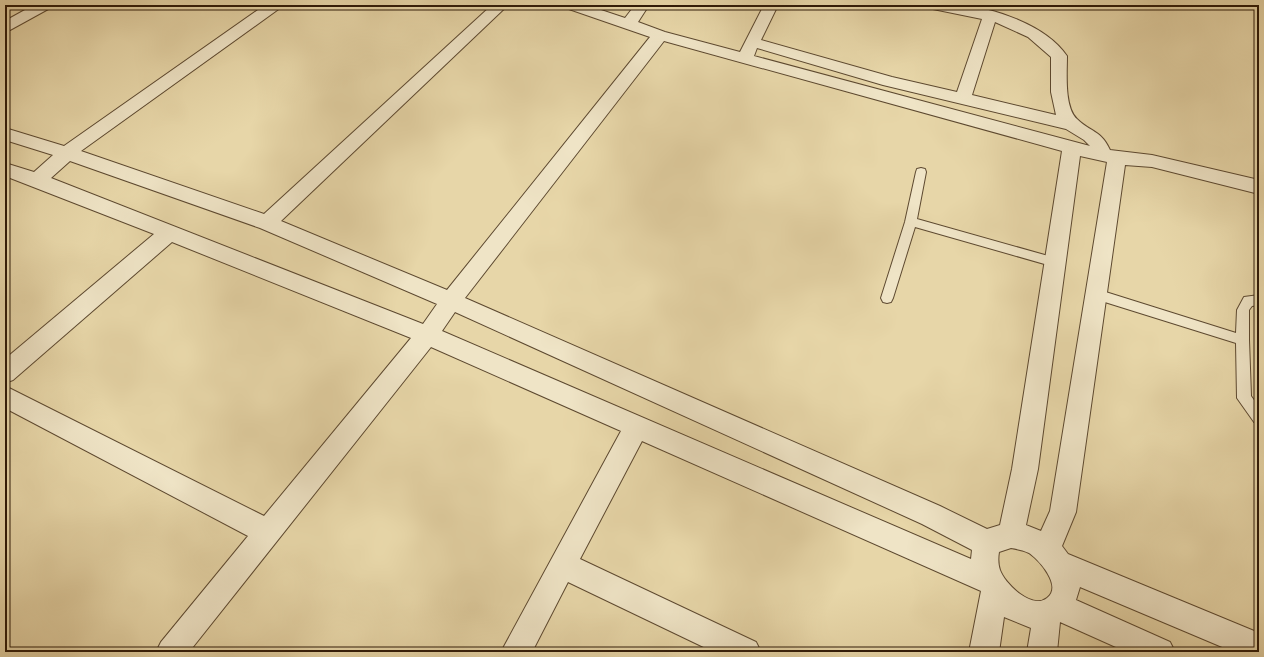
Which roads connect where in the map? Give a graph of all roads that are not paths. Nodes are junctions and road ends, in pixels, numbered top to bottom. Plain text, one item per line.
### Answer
1 (45, 5) edge
2 (275, 5) edge
3 (501, 5) edge
4 (571, 5) edge
5 (642, 5) edge
6 (771, 5) edge
7 (934, 5) edge
8 (990, 16) junction
9 (629, 24) junction
10 (5, 27) edge
11 (660, 35) junction
12 (752, 42) junction
13 (745, 58) junction
14 (963, 98) junction
15 (1070, 124) junction
16 (5, 134) edge
17 (1072, 148) junction
18 (67, 153) junction
19 (1110, 157) junction
20 (5, 169) edge
21 (921, 172) dead end
22 (37, 180) junction
23 (1259, 187) edge
24 (911, 222) junction
25 (267, 223) junction
26 (170, 232) junction
27 (1055, 262) junction
28 (1096, 294) junction
29 (887, 298) dead end
30 (1259, 300) edge
31 (450, 301) junction
32 (427, 335) junction
33 (1242, 340) junction
34 (5, 373) edge
35 (5, 396) edge
36 (1259, 418) edge
37 (637, 426) junction
38 (268, 532) junction
39 (998, 539) junction
40 (1054, 557) junction
41 (563, 565) junction
42 (992, 586) junction
43 (1053, 610) junction
44 (1259, 648) edge
45 (171, 652) edge
46 (516, 652) edge
47 (746, 652) edge
48 (984, 652) edge
49 (1042, 652) edge
50 (1160, 652) edge

1 - 10 street
2 - 18 street
3 - 25 street
4 - 9 street
5 - 9 street
6 - 12 street
7 - 8 street
8 - 14 street
8 - 15 street
9 - 11 street
11 - 13 street
11 - 31 street
12 - 13 street
12 - 14 street
13 - 17 street
14 - 15 street
15 - 19 street
16 - 18 street
17 - 19 street
17 - 27 street
18 - 22 street
18 - 25 street
19 - 23 street
19 - 28 street
20 - 22 street
21 - 24 lane
22 - 26 street
24 - 27 lane
24 - 29 lane
25 - 31 street
26 - 32 street
26 - 34 street
27 - 39 street
28 - 33 lane
28 - 40 street
30 - 33 lane
31 - 32 street
31 - 39 street
32 - 37 street
32 - 38 street
33 - 36 lane
35 - 38 street
37 - 41 street
37 - 42 street
38 - 45 street
39 - 40 street
39 - 42 street
40 - 43 street
40 - 44 street
41 - 46 street
41 - 47 street
42 - 43 street
42 - 48 street
43 - 49 street
43 - 50 street

